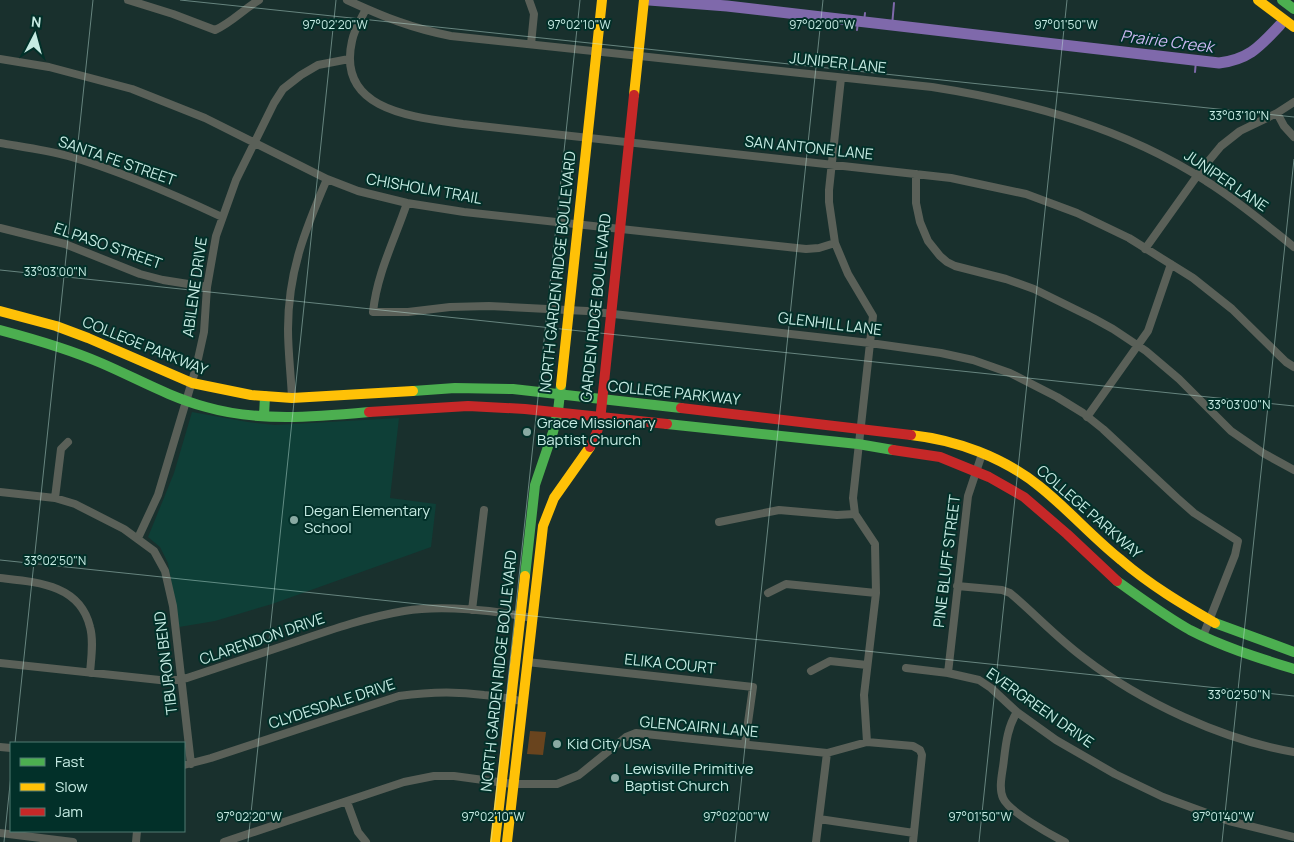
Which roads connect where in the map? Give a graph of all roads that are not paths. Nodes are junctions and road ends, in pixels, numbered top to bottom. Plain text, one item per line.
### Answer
1 (128, 0) edge
2 (259, 0) edge
3 (347, 0) edge
4 (529, 0) edge
5 (602, 0) edge
6 (644, 0) edge
7 (1258, 0) edge
8 (1282, 0) edge
9 (366, 9) junction
10 (1294, 9) edge
11 (1294, 27) edge
12 (531, 44) junction
13 (596, 51) junction
14 (638, 55) junction
15 (0, 59) edge
16 (349, 59) junction
17 (841, 78) junction
18 (1294, 102) edge
19 (1277, 113) junction
20 (588, 137) junction
21 (1294, 137) edge
22 (254, 141) junction
23 (629, 142) junction
24 (0, 143) edge
25 (832, 164) junction
26 (916, 174) junction
27 (1197, 176) junction
28 (327, 179) junction
29 (407, 203) junction
30 (222, 217) junction
31 (578, 224) junction
32 (0, 228) edge
33 (620, 230) junction
34 (835, 242) junction
35 (1294, 247) edge
36 (1145, 249) junction
37 (1171, 264) junction
38 (207, 287) junction
39 (569, 310) junction
40 (0, 311) edge
41 (610, 314) junction
42 (0, 330) edge
43 (870, 343) junction
44 (1137, 346) junction
45 (1294, 368) edge
46 (192, 383) junction
47 (560, 395) junction
48 (265, 396) junction
49 (292, 398) junction
50 (186, 399) junction
51 (602, 400) junction
52 (558, 411) junction
53 (264, 416) junction
54 (600, 416) junction
55 (1087, 417) junction
56 (860, 428) junction
57 (68, 442) dead end
58 (858, 444) junction
59 (982, 454) junction
60 (1294, 470) edge
61 (976, 471) junction
62 (0, 492) edge
63 (55, 498) junction
64 (484, 510) dead end
65 (855, 514) junction
66 (719, 522) dead end
67 (138, 538) junction
68 (0, 578) edge
69 (957, 586) junction
70 (768, 593) dead end
71 (876, 593) junction
72 (472, 610) junction
73 (520, 615) junction
74 (532, 618) junction
75 (1209, 620) junction
76 (1203, 636) junction
77 (1294, 652) edge
78 (527, 662) junction
79 (0, 663) edge
80 (867, 665) junction
81 (906, 668) dead end
82 (1294, 669) edge
83 (811, 670) dead end
84 (90, 673) junction
85 (948, 673) junction
86 (182, 679) junction
87 (511, 699) junction
88 (522, 700) junction
89 (1017, 712) junction
90 (867, 742) junction
91 (745, 744) junction
92 (1294, 752) edge
93 (827, 753) junction
94 (187, 765) edge
95 (501, 782) junction
96 (513, 784) junction
97 (347, 802) junction
98 (819, 819) junction
99 (914, 832) junction
100 (0, 833) edge
101 (1294, 837) edge
102 (73, 842) edge
103 (224, 842) edge
104 (366, 842) edge
105 (495, 842) edge
106 (507, 842) edge
107 (816, 842) edge
108 (913, 842) edge
109 (1065, 842) edge

1 - 2 street
3 - 9 street, JUNIPER LANE
4 - 12 street
5 - 13 main road, NORTH GARDEN RIDGE BOULEVARD
6 - 14 main road, GARDEN RIDGE BOULEVARD
7 - 11 main road
8 - 10 main road
9 - 12 street, JUNIPER LANE
9 - 16 street, SAN ANTONE LANE
12 - 13 street, JUNIPER LANE
13 - 14 street, JUNIPER LANE
13 - 20 main road, NORTH GARDEN RIDGE BOULEVARD
14 - 17 street, JUNIPER LANE
14 - 23 main road, GARDEN RIDGE BOULEVARD
15 - 22 street, CHISHOLM TRAIL
16 - 20 street, SAN ANTONE LANE
16 - 22 street, ABILENE DRIVE
17 - 25 street
17 - 27 street, JUNIPER LANE
18 - 19 street
19 - 21 street
19 - 27 street
20 - 23 street, SAN ANTONE LANE
20 - 31 main road, NORTH GARDEN RIDGE BOULEVARD
22 - 28 street, CHISHOLM TRAIL
22 - 30 street, ABILENE DRIVE
23 - 25 street, SAN ANTONE LANE
23 - 33 main road, GARDEN RIDGE BOULEVARD
24 - 30 street, SANTA FE STREET
25 - 26 street, SAN ANTONE LANE
25 - 34 street
26 - 36 street, SAN ANTONE LANE
26 - 44 street
27 - 35 street, JUNIPER LANE
27 - 36 street
28 - 29 street, CHISHOLM TRAIL
28 - 49 street
29 - 31 street, CHISHOLM TRAIL
29 - 39 street, GLENHILL LANE
30 - 38 street, ABILENE DRIVE
31 - 33 street, CHISHOLM TRAIL
31 - 39 main road, NORTH GARDEN RIDGE BOULEVARD
32 - 38 street, EL PASO STREET
33 - 34 street, CHISHOLM TRAIL
33 - 41 main road, GARDEN RIDGE BOULEVARD
34 - 43 street
36 - 37 street, SAN ANTONE LANE
37 - 44 street
37 - 45 street, SAN ANTONE LANE
38 - 46 street, ABILENE DRIVE
39 - 41 street, GLENHILL LANE
39 - 47 main road, NORTH GARDEN RIDGE BOULEVARD
40 - 46 main road, COLLEGE PARKWAY
41 - 43 street, GLENHILL LANE
41 - 51 main road, GARDEN RIDGE BOULEVARD
42 - 50 main road, COLLEGE PARKWAY
43 - 55 street, GLENHILL LANE
43 - 56 street
44 - 55 street
44 - 60 street
46 - 48 main road, COLLEGE PARKWAY
46 - 50 street, ABILENE DRIVE
47 - 49 main road, COLLEGE PARKWAY
47 - 51 main road, COLLEGE PARKWAY
47 - 52 main road, NORTH GARDEN RIDGE BOULEVARD
48 - 49 main road, COLLEGE PARKWAY
48 - 53 main road
50 - 53 main road, COLLEGE PARKWAY
50 - 67 street, ABILENE DRIVE
51 - 54 main road, GARDEN RIDGE BOULEVARD
51 - 56 main road, COLLEGE PARKWAY
52 - 53 main road, COLLEGE PARKWAY
52 - 54 main road, COLLEGE PARKWAY
52 - 73 main road, NORTH GARDEN RIDGE BOULEVARD
54 - 58 main road, COLLEGE PARKWAY
54 - 74 main road, GARDEN RIDGE BOULEVARD
55 - 75 street, GLENHILL LANE
56 - 58 street
56 - 59 main road, COLLEGE PARKWAY
57 - 63 street
58 - 61 main road, COLLEGE PARKWAY
58 - 65 street
59 - 61 street, PINE BLUFF STREET
59 - 75 main road, COLLEGE PARKWAY
61 - 69 street, PINE BLUFF STREET
61 - 76 main road, COLLEGE PARKWAY
62 - 63 street, TIBURON BEND
63 - 67 street, TIBURON BEND
64 - 72 street
65 - 66 street
65 - 71 street
67 - 86 street, TIBURON BEND
68 - 84 street
69 - 85 street, PINE BLUFF STREET
69 - 92 street
70 - 71 street
71 - 80 street
72 - 73 street, CLARENDON DRIVE
72 - 86 street, CLARENDON DRIVE
73 - 74 street, CLARENDON DRIVE
73 - 87 main road, NORTH GARDEN RIDGE BOULEVARD
74 - 78 main road, GARDEN RIDGE BOULEVARD
75 - 76 street, GLENHILL LANE
75 - 77 main road, COLLEGE PARKWAY
76 - 82 main road, COLLEGE PARKWAY
78 - 88 main road, GARDEN RIDGE BOULEVARD
78 - 91 street, ELIKA COURT
79 - 84 street, CLARENDON DRIVE
80 - 83 street
80 - 90 street
81 - 85 street, EVERGREEN DRIVE
84 - 86 street, CLARENDON DRIVE
85 - 89 street, EVERGREEN DRIVE
86 - 94 street, TIBURON BEND
87 - 88 street, CLYDESDALE DRIVE
87 - 94 street, CLYDESDALE DRIVE
87 - 95 main road, NORTH GARDEN RIDGE BOULEVARD
88 - 96 main road, GARDEN RIDGE BOULEVARD
89 - 101 street, EVERGREEN DRIVE
89 - 109 street
90 - 93 street, GLENCAIRN LANE
90 - 99 street, GLENCAIRN LANE
91 - 93 street, GLENCAIRN LANE
91 - 96 street, GLENCAIRN LANE
93 - 98 street
95 - 96 street, GLENCAIRN LANE
95 - 97 street, GLENCAIRN LANE
95 - 105 main road, NORTH GARDEN RIDGE BOULEVARD
96 - 106 main road, GARDEN RIDGE BOULEVARD
97 - 103 street, GLENCAIRN LANE
97 - 104 street
98 - 99 street
98 - 107 street
99 - 108 street
100 - 102 street

